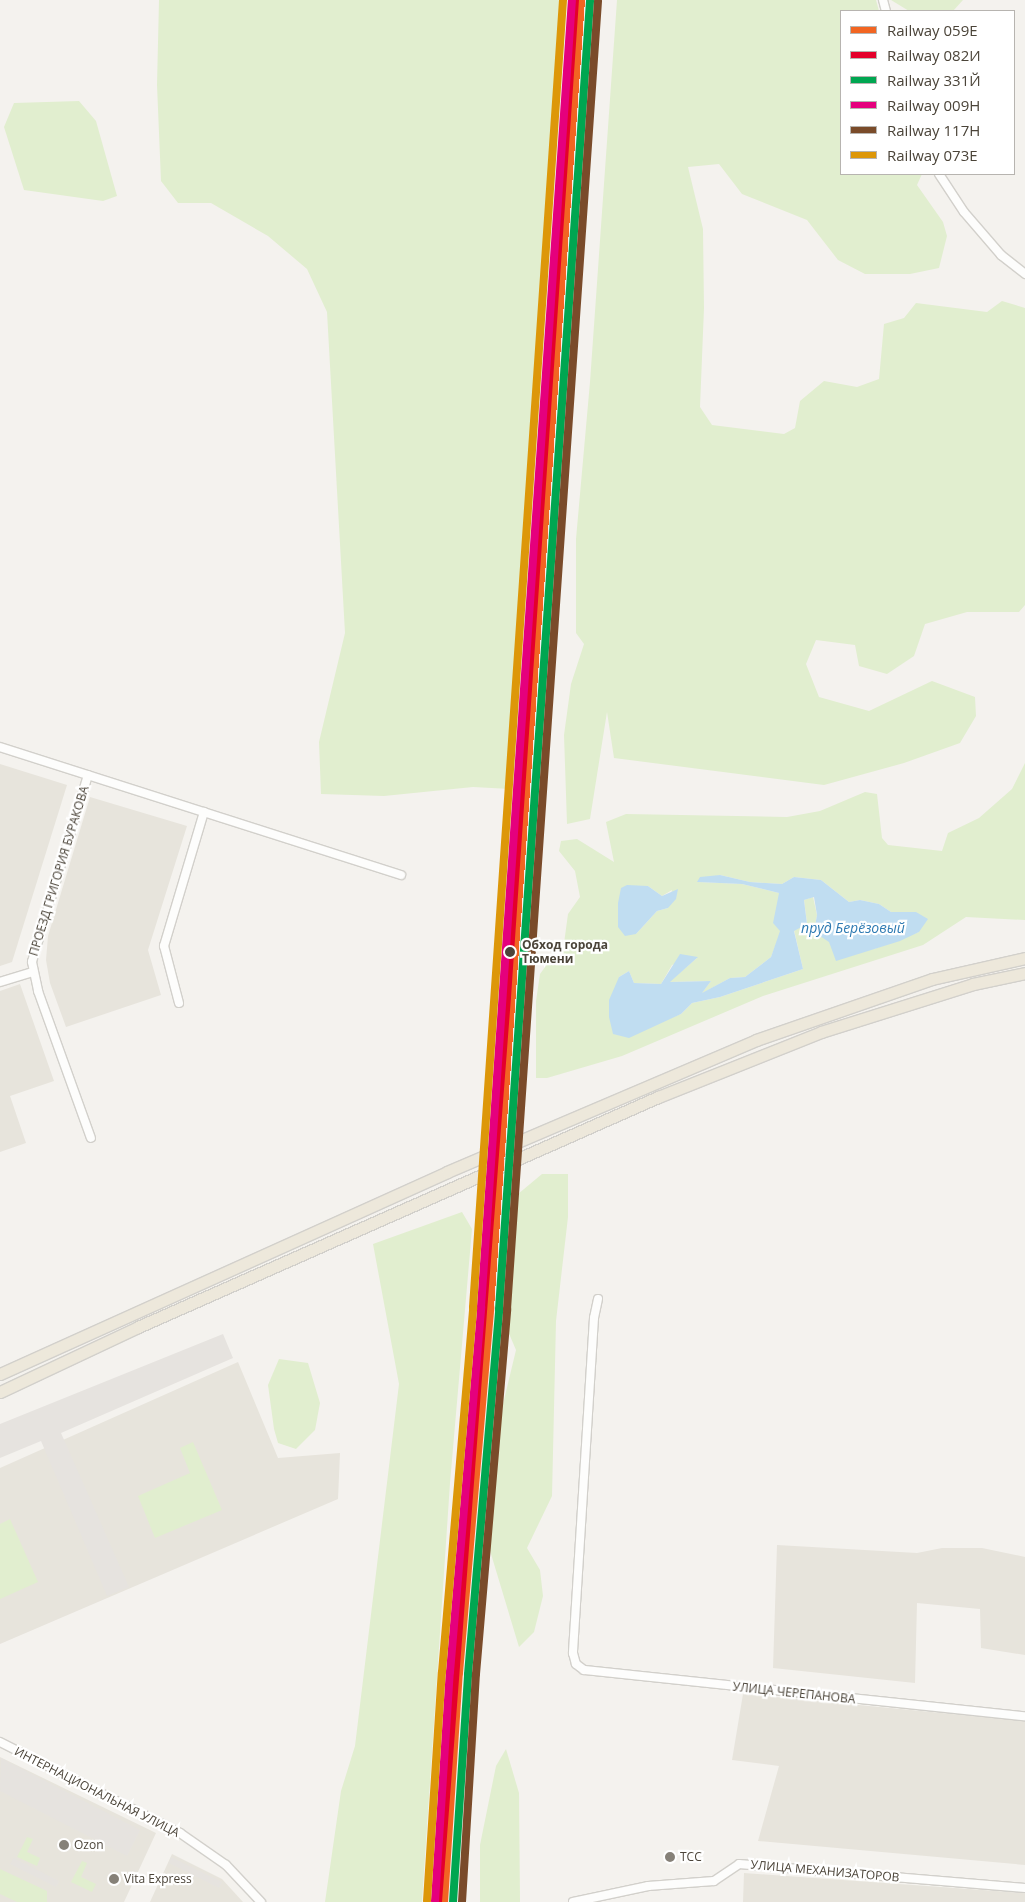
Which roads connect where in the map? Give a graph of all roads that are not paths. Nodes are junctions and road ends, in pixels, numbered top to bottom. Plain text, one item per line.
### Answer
1 (939, 175) edge
2 (1025, 274) edge
3 (0, 747) edge
4 (88, 775) junction
5 (204, 812) junction
6 (401, 874) dead end
7 (1025, 958) edge
8 (32, 972) junction
9 (1025, 973) edge
10 (0, 982) edge
11 (179, 1003) dead end
12 (91, 1138) dead end
13 (598, 1299) dead end
14 (0, 1374) edge
15 (0, 1392) edge
16 (1025, 1716) edge
17 (0, 1742) edge
18 (1025, 1888) edge
19 (261, 1902) edge
20 (573, 1902) edge

1 - 2 street
3 - 4 street
4 - 5 street
4 - 8 street, ПРОЕЗД ГРИГОРИЯ БУРАКОВА
5 - 6 street
5 - 11 street
7 - 14 highway
8 - 10 street
8 - 12 street, ПРОЕЗД ГРИГОРИЯ БУРАКОВА
9 - 15 highway
13 - 16 street, УЛИЦА ЧЕРЕПАНОВА
17 - 19 street, ИНТЕРНАЦИОНАЛЬНАЯ УЛИЦА
18 - 20 street, УЛИЦА МЕХАНИЗАТОРОВ

